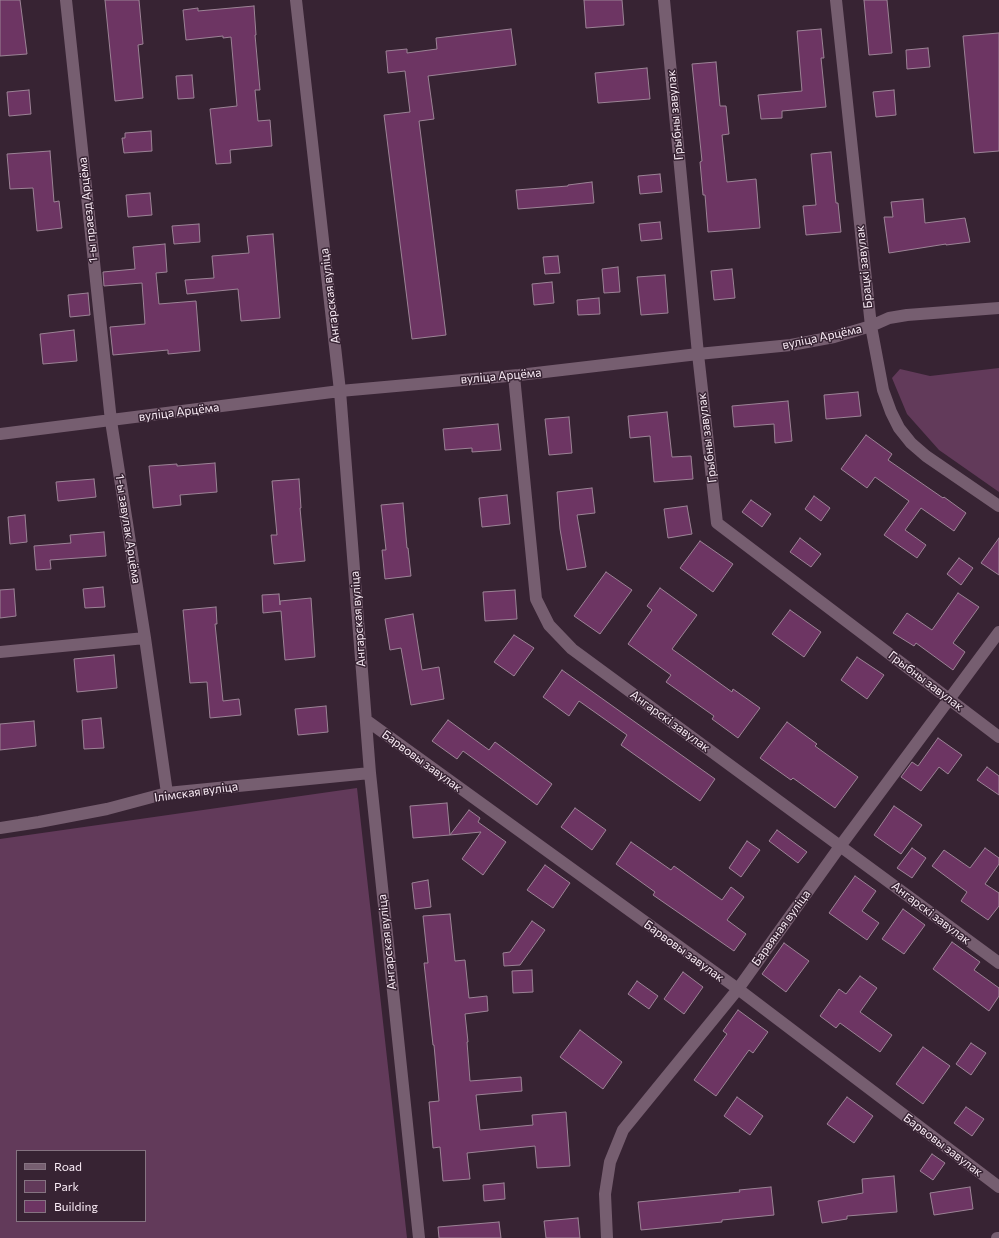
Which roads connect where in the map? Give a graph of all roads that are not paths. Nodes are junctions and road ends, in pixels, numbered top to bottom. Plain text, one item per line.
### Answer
1 (66, 0) edge
2 (296, 0) edge
3 (664, 0) edge
4 (836, 0) edge
5 (999, 308) edge
6 (870, 326) junction
7 (698, 354) junction
8 (514, 376) junction
9 (340, 391) junction
10 (111, 421) junction
11 (0, 434) edge
12 (999, 506) edge
13 (999, 632) edge
14 (145, 638) junction
15 (0, 652) edge
16 (949, 699) junction
17 (366, 720) junction
18 (999, 737) edge
19 (370, 774) junction
20 (167, 793) junction
21 (0, 828) edge
22 (841, 846) junction
23 (999, 963) edge
24 (738, 989) junction
25 (999, 1187) edge
26 (419, 1238) edge
27 (607, 1238) edge

1 - 10 street, 1-ы праезд Арцёма
2 - 9 street, Ангарская вуліца
3 - 7 street, Грыбны завулак
4 - 6 street, Брацкі завулак
5 - 6 street, вуліца Арцёма
6 - 7 street, вуліца Арцёма
6 - 12 street, Брацкі завулак
7 - 8 street, вуліца Арцёма
7 - 16 street, Грыбны завулак
8 - 9 street, вуліца Арцёма
8 - 22 street, Ангарскі завулак
9 - 10 street, вуліца Арцёма
9 - 17 street, Ангарская вуліца
10 - 11 street, вуліца Арцёма
10 - 14 street, 1-ы завулак Арцёма
13 - 16 street, Барвяная вуліца
14 - 15 street
14 - 20 street, 1-ы завулак Арцёма
16 - 18 street, Грыбны завулак
16 - 22 street, Барвяная вуліца
17 - 19 street, Ангарская вуліца
17 - 24 street, Барвовы завулак
19 - 20 street, Ілімская вуліца
19 - 26 street, Ангарская вуліца
20 - 21 street, Ілімская вуліца
22 - 23 street, Ангарскі завулак
22 - 24 street, Барвяная вуліца
24 - 25 street, Барвовы завулак
24 - 27 street, Барвяная вуліца

